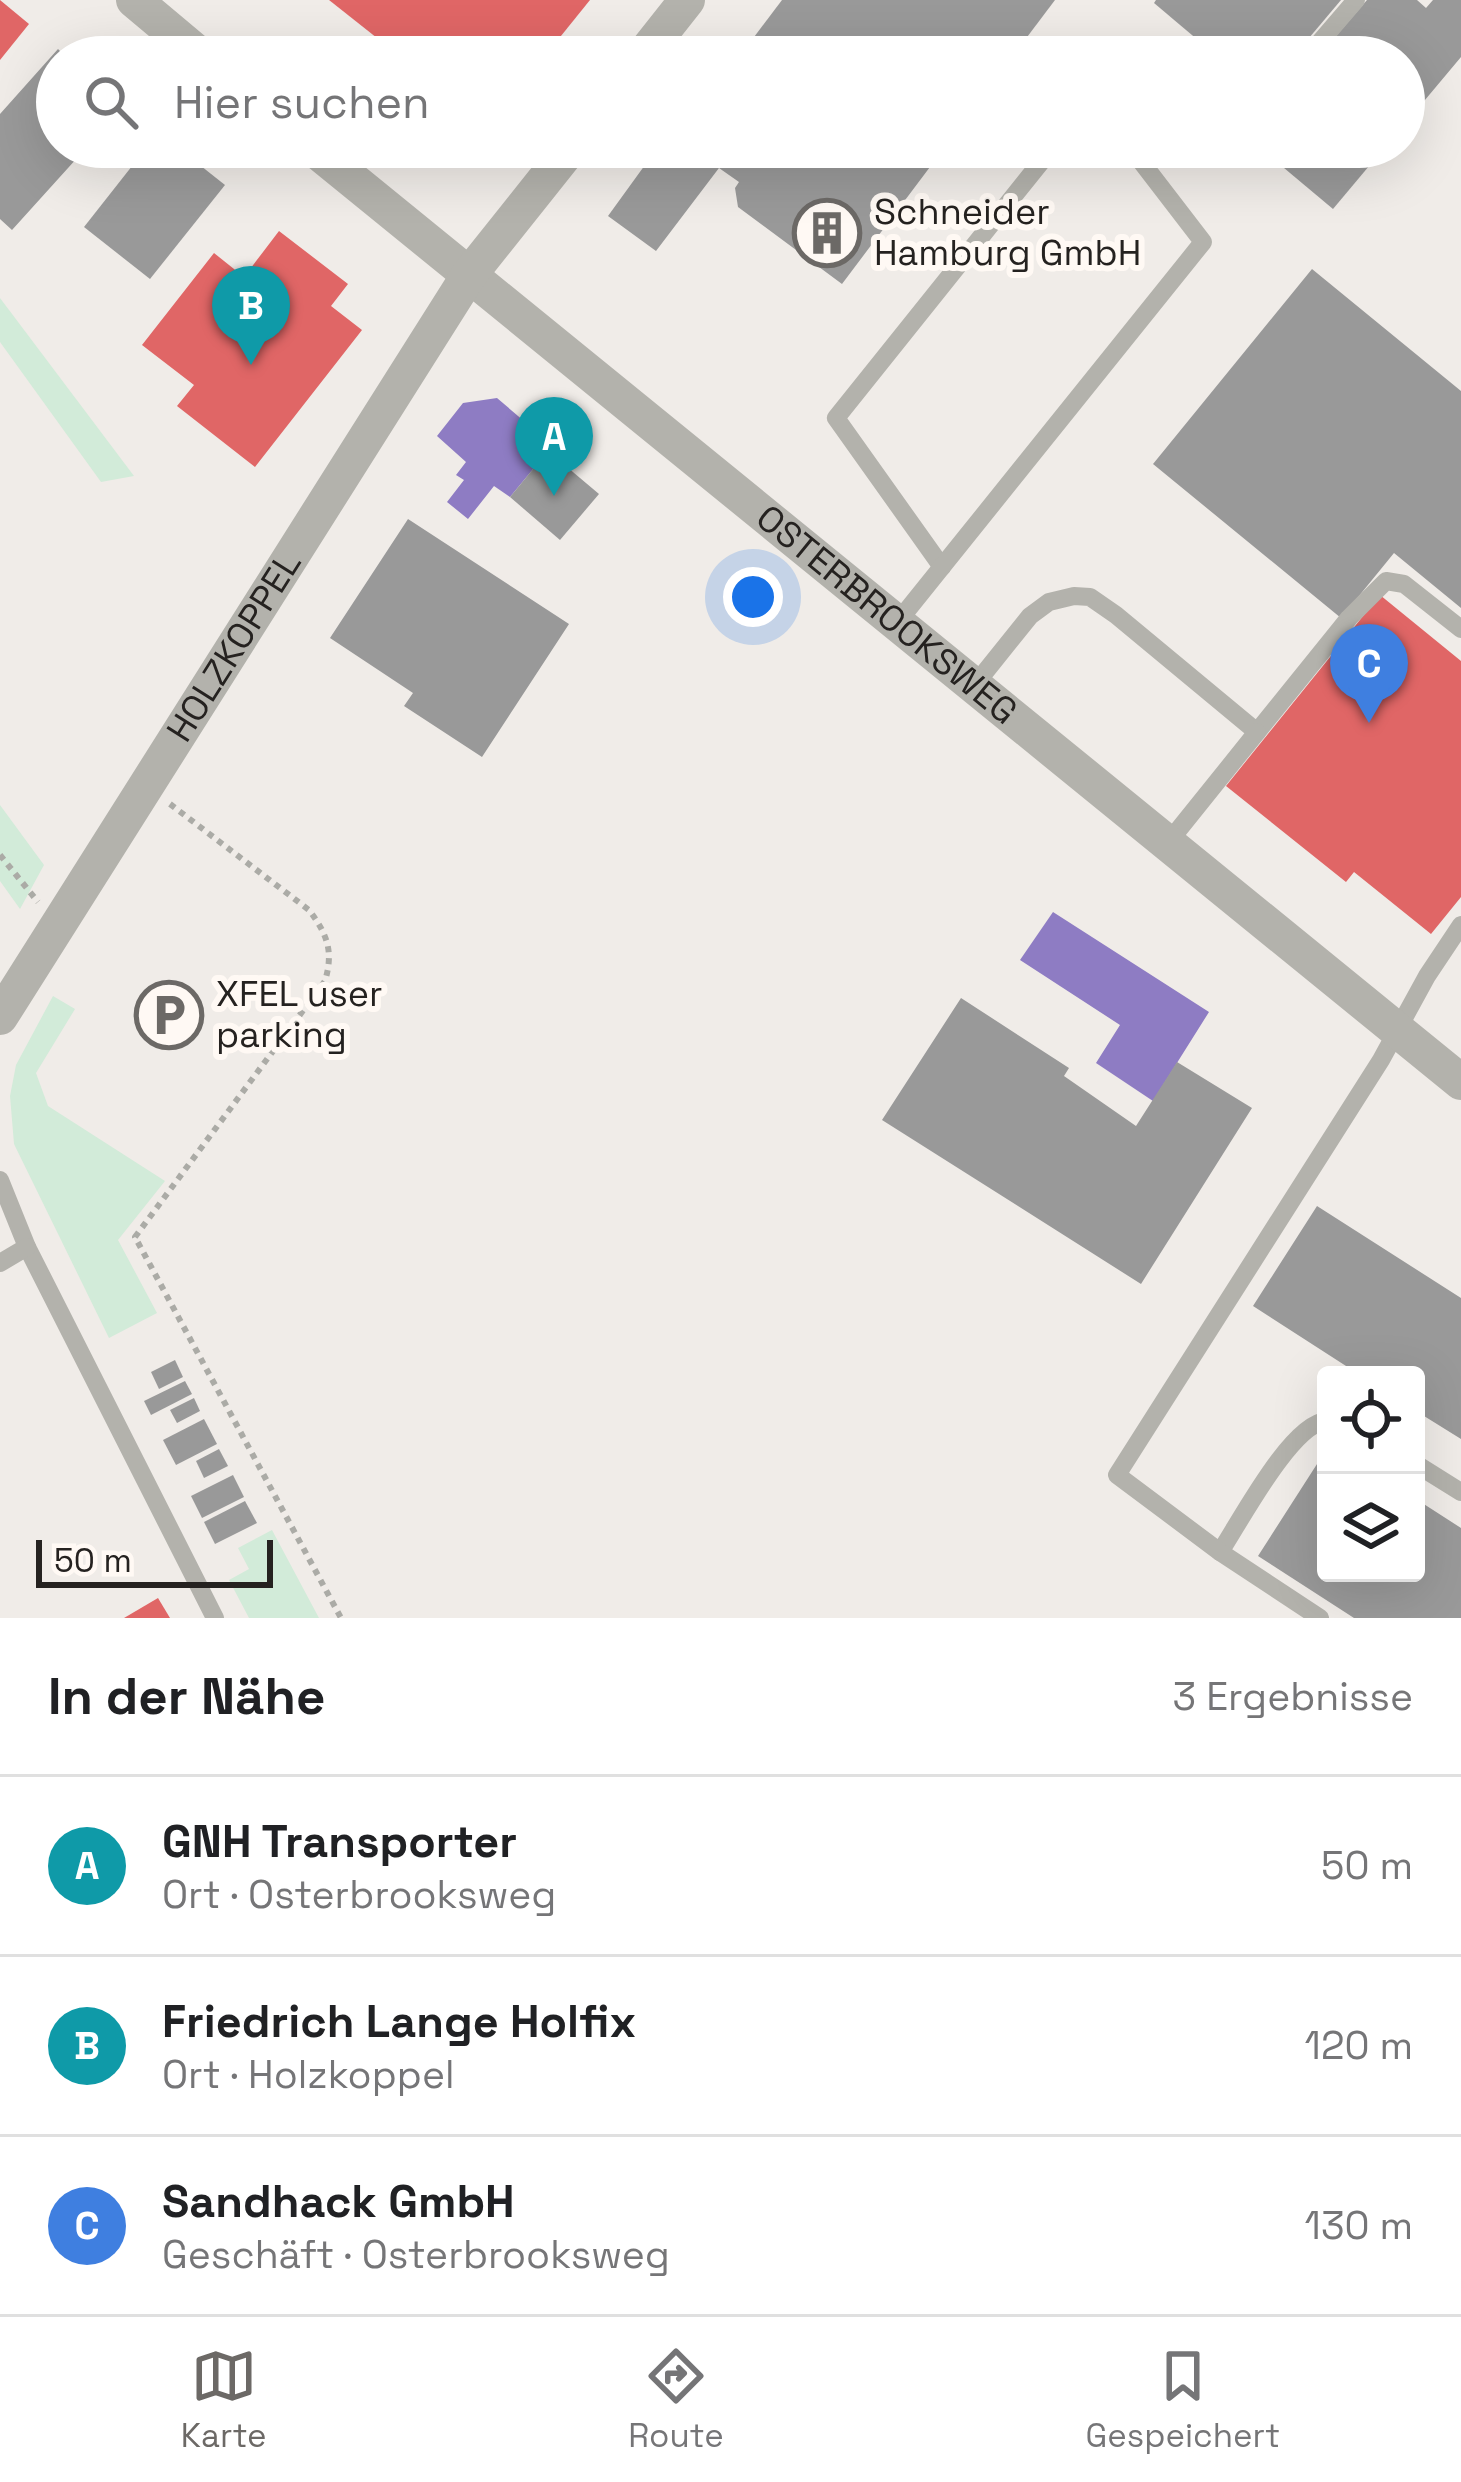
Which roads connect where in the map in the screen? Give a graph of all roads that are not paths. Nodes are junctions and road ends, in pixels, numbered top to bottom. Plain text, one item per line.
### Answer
1 (134, 0) edge
2 (687, 0) edge
3 (1356, 0) edge
4 (177, 36) edge
5 (659, 36) edge
6 (1325, 36) edge
7 (338, 168) edge
8 (554, 168) edge
9 (1036, 168) edge
10 (1146, 168) edge
11 (469, 275) junction
12 (942, 567) junction
13 (896, 624) junction
14 (1461, 629) edge
15 (973, 686) junction
16 (1257, 732) junction
17 (1167, 844) junction
18 (1461, 925) edge
19 (0, 1017) edge
20 (1398, 1030) junction
21 (1461, 1082) edge
22 (0, 1180) edge
23 (27, 1247) junction
24 (0, 1263) edge
25 (1317, 1422) edge
26 (1425, 1470) edge
27 (1461, 1492) edge
28 (1220, 1552) junction
29 (214, 1618) edge
30 (1320, 1618) edge

1 - 4 street
2 - 5 street
3 - 6 lane
7 - 11 street, OSTERBROOKSWEG
8 - 11 street, HOLZKOPPEL
9 - 12 lane
10 - 12 lane
11 - 13 street, OSTERBROOKSWEG
11 - 19 street, HOLZKOPPEL
12 - 13 lane
13 - 15 street, OSTERBROOKSWEG
14 - 16 lane
15 - 16 lane
15 - 17 street, OSTERBROOKSWEG
16 - 17 lane
17 - 20 street, OSTERBROOKSWEG
18 - 20 lane
20 - 21 street, OSTERBROOKSWEG
20 - 28 lane
22 - 23 lane
23 - 24 lane
23 - 29 lane
25 - 28 lane
26 - 27 lane
28 - 30 lane

